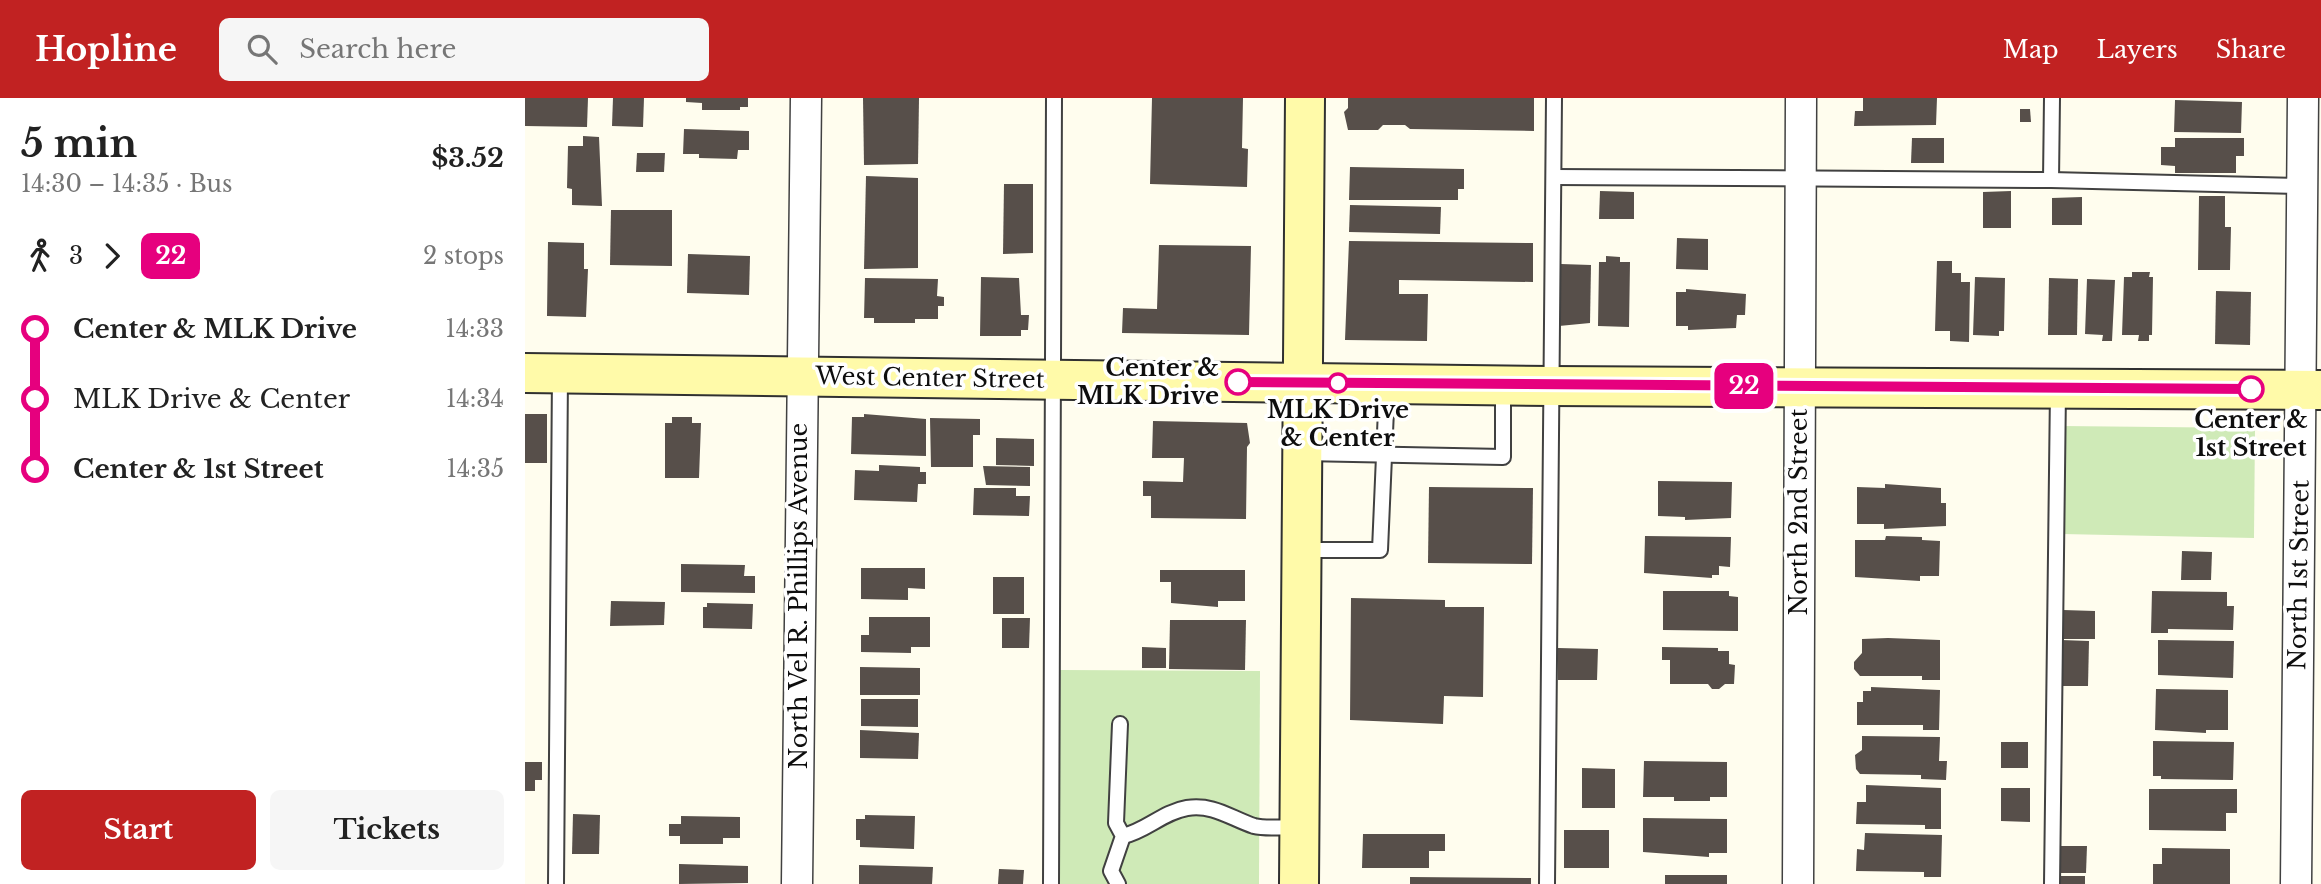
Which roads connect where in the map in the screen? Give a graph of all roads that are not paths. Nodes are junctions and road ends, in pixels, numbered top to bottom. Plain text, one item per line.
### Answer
1 (806, 98) edge
2 (1054, 98) edge
3 (1305, 98) edge
4 (1554, 98) edge
5 (1801, 98) edge
6 (2052, 98) edge
7 (2303, 98) edge
8 (1554, 177) junction
9 (1801, 179) junction
10 (2051, 180) junction
11 (2303, 186) junction
12 (543, 373) edge
13 (801, 377) junction
14 (1052, 380) junction
15 (1302, 383) junction
16 (1387, 384) junction
17 (1503, 386) junction
18 (1550, 386) junction
19 (1799, 387) junction
20 (2058, 390) junction
21 (2311, 390) edge
22 (1301, 453) junction
23 (1384, 455) junction
24 (1300, 550) junction
25 (1120, 724) dead end
26 (1299, 827) junction
27 (1123, 836) junction
28 (556, 884) edge
29 (797, 884) edge
30 (1051, 884) edge
31 (1118, 884) edge
32 (1299, 884) edge
33 (1547, 884) edge
34 (1798, 884) edge
35 (2052, 884) edge
36 (2296, 884) edge

1 - 13 street, North Vel R. Phillips Avenue
2 - 14 lane
3 - 15 street
4 - 8 lane
5 - 9 street, North 2nd Street
6 - 10 lane
7 - 11 street, North 1st Street
8 - 9 lane
8 - 18 lane
9 - 10 lane
9 - 19 street, North 2nd Street
10 - 11 lane
11 - 21 street, North 1st Street
12 - 13 street, West Center Street
12 - 28 lane
13 - 14 street, West Center Street
13 - 29 street, North Vel R. Phillips Avenue
14 - 15 street, West Center Street
14 - 30 lane
15 - 16 street, West Center Street
15 - 22 street
16 - 17 street, West Center Street
16 - 23 lane
17 - 18 street, West Center Street
17 - 23 lane
18 - 19 street, West Center Street
18 - 33 lane
19 - 20 street, West Center Street
19 - 34 street, North 2nd Street
20 - 21 street, West Center Street
20 - 35 lane
21 - 36 street, North 1st Street
22 - 23 lane
22 - 24 street
23 - 24 lane
24 - 26 street
25 - 27 lane
26 - 27 lane
26 - 32 street
27 - 31 lane

